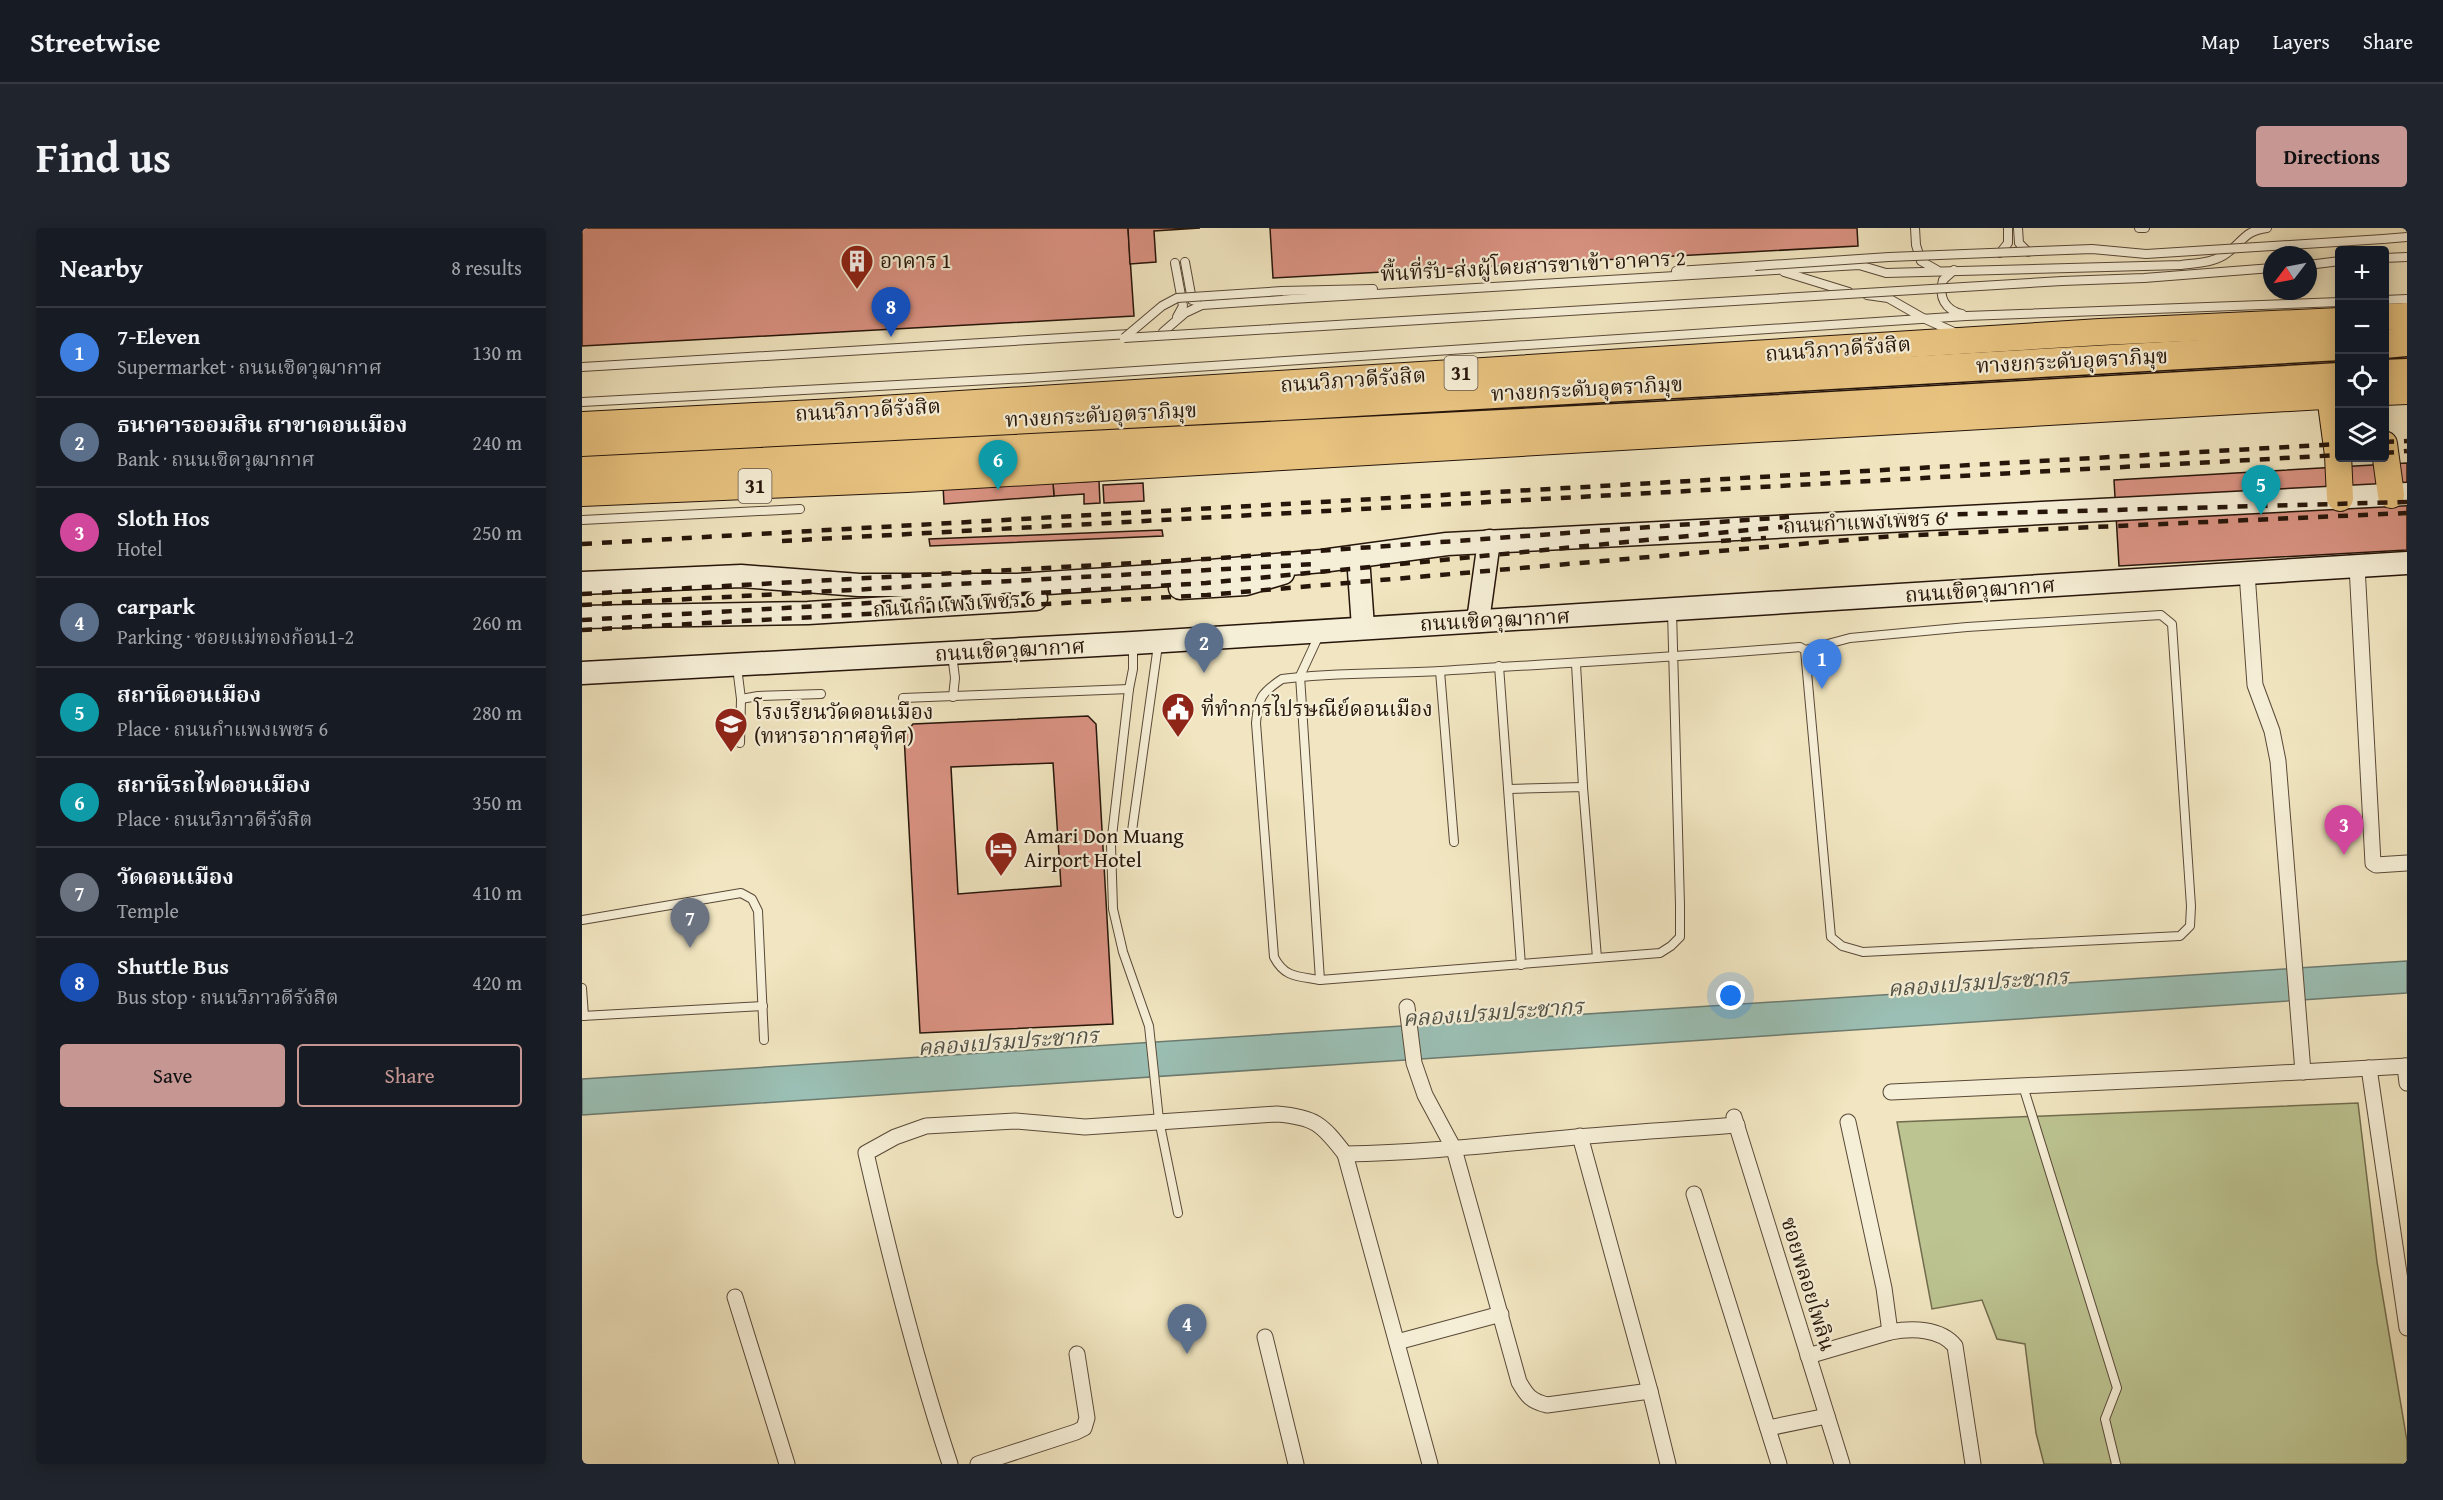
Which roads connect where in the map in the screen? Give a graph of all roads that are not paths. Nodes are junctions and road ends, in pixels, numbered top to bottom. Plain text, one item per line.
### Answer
1 (1915, 228) edge
2 (2008, 228) edge
3 (2018, 228) edge
4 (2139, 228) edge
5 (2145, 228) edge
6 (2267, 228) edge
7 (2407, 237) edge
8 (2028, 252) junction
9 (2000, 253) junction
10 (2407, 257) edge
11 (2389, 258) edge
12 (1185, 262) dead end
13 (2335, 262) edge
14 (1175, 263) dead end
15 (2317, 264) edge
16 (2181, 265) junction
17 (2263, 269) edge
18 (1777, 270) junction
19 (1938, 270) junction
20 (1954, 270) junction
21 (2144, 278) junction
22 (1849, 292) junction
23 (2407, 299) edge
24 (2389, 300) edge
25 (2335, 302) edge
26 (1202, 305) junction
27 (2407, 316) edge
28 (2389, 317) edge
29 (1923, 318) junction
30 (1175, 321) junction
31 (2335, 321) edge
32 (1969, 328) junction
33 (1163, 332) junction
34 (1122, 336) junction
35 (2407, 342) edge
36 (2389, 344) edge
37 (2335, 346) edge
38 (582, 369) edge
39 (2407, 373) edge
40 (2389, 374) edge
41 (2335, 389) edge
42 (2335, 389) edge
43 (2407, 391) edge
44 (2389, 392) edge
45 (582, 402) edge
46 (2337, 408) edge
47 (582, 425) edge
48 (582, 442) edge
49 (2389, 459) edge
50 (582, 471) edge
51 (582, 493) edge
52 (2399, 495) edge
53 (2340, 498) junction
54 (800, 509) dead end
55 (582, 520) edge
56 (1489, 542) junction
57 (1358, 557) junction
58 (1322, 561) junction
59 (2407, 563) edge
60 (2357, 566) junction
61 (2247, 573) junction
62 (582, 583) edge
63 (1672, 609) junction
64 (582, 616) edge
65 (1478, 621) junction
66 (1363, 627) junction
67 (1321, 631) junction
68 (1159, 640) junction
69 (1133, 643) junction
70 (1805, 650) junction
71 (952, 653) junction
72 (1672, 658) junction
73 (1575, 664) junction
74 (737, 666) junction
75 (1499, 666) junction
76 (1440, 671) junction
77 (582, 673) edge
78 (1300, 676) junction
79 (1129, 689) junction
80 (821, 694) dead end
81 (952, 697) junction
82 (903, 698) dead end
83 (741, 699) junction
84 (740, 743) dead end
85 (1583, 787) junction
86 (1509, 789) junction
87 (1132, 831) dead end
88 (1454, 842) dead end
89 (2407, 863) edge
90 (582, 920) edge
91 (1597, 958) junction
92 (1521, 965) junction
93 (1320, 980) junction
94 (582, 988) edge
95 (764, 1006) junction
96 (1408, 1014) dead end
97 (583, 1016) edge
98 (764, 1040) dead end
99 (2406, 1066) edge
100 (2368, 1068) junction
101 (2303, 1072) junction
102 (2407, 1083) edge
103 (2023, 1086) junction
104 (1892, 1092) dead end
105 (1159, 1120) junction
106 (1848, 1122) dead end
107 (1580, 1137) junction
108 (1454, 1149) junction
109 (1345, 1154) junction
110 (1694, 1194) dead end
111 (1178, 1213) dead end
112 (735, 1298) dead end
113 (1501, 1314) junction
114 (2407, 1328) edge
115 (1890, 1332) junction
116 (1265, 1337) dead end
117 (1397, 1342) junction
118 (1077, 1354) dead end
119 (1808, 1356) junction
120 (1650, 1390) junction
121 (1827, 1416) junction
122 (1768, 1428) junction
123 (787, 1464) edge
124 (951, 1464) edge
125 (978, 1464) edge
126 (1296, 1464) edge
127 (1430, 1464) edge
128 (1668, 1464) edge
129 (1779, 1464) edge
130 (1842, 1464) edge
131 (1973, 1464) edge
132 (2116, 1464) edge

1 - 19 lane
2 - 9 lane
3 - 8 lane
4 - 5 lane
6 - 16 lane
7 - 8 lane, bridge
8 - 9 lane, bridge
9 - 34 lane, bridge
10 - 11 lane
12 - 26 lane
13 - 15 lane
14 - 30 lane
16 - 20 lane, พื้นที่รับ-ส่งผู้โดยสารขาเข้า อาคาร 2
16 - 21 lane
17 - 21 lane
18 - 19 lane, พื้นที่รับ-ส่งผู้โดยสารขาเข้า อาคาร 2
18 - 22 lane
18 - 26 lane, พื้นที่รับ-ส่งผู้โดยสารขาเข้า อาคาร 2
19 - 20 lane, พื้นที่รับ-ส่งผู้โดยสารขาเข้า อาคาร 2
20 - 32 lane
21 - 34 lane, bridge
22 - 29 lane
22 - 33 lane
23 - 24 lane
25 - 32 lane
26 - 30 lane
27 - 28 highway
29 - 32 lane
29 - 32 lane
29 - 45 lane
30 - 33 lane
31 - 32 highway, ถนนวิภาวดีรังสิต / 31
32 - 47 highway, ถนนวิภาวดีรังสิต / 31
33 - 34 lane
34 - 38 lane
35 - 36 highway
37 - 48 highway, ทางยกระดับอุตราภิมุข / 31
39 - 40 highway
41 - 50 highway, ทางยกระดับอุตราภิมุข / 31
42 - 51 highway, 31
43 - 44 highway
46 - 53 highway
49 - 52 highway
52 - 53 main road, ถนนกำแพงเพชร 6
53 - 56 main road, ถนนกำแพงเพชร 6
54 - 55 lane
56 - 57 main road, ถนนกำแพงเพชร 6
56 - 65 main road
57 - 58 main road, ถนนกำแพงเพชร 6
57 - 66 main road
58 - 62 main road, ถนนกำแพงเพชร 6
58 - 64 main road, ถนนกำแพงเพชร 6
59 - 60 main road, ถนนเชิดวุฒากาศ
60 - 61 main road, ถนนเชิดวุฒากาศ
60 - 89 street
61 - 63 main road, ถนนเชิดวุฒากาศ
61 - 101 street
63 - 65 main road, ถนนเชิดวุฒากาศ
63 - 72 lane
65 - 66 main road, ถนนเชิดวุฒากาศ
66 - 67 main road, ถนนเชิดวุฒากาศ
67 - 68 main road, ถนนเชิดวุฒากาศ
67 - 78 lane
68 - 69 main road, ถนนเชิดวุฒากาศ
68 - 87 lane
69 - 71 main road, ถนนเชิดวุฒากาศ
69 - 79 lane
70 - 70 lane
70 - 72 lane
71 - 74 main road, ถนนเชิดวุฒากาศ
71 - 81 lane
72 - 73 lane
72 - 91 lane
73 - 75 lane
73 - 85 lane
74 - 77 main road, ถนนเชิดวุฒากาศ
74 - 83 lane
75 - 76 lane
75 - 86 lane
76 - 78 lane
76 - 88 lane
78 - 93 lane
78 - 93 lane
79 - 81 lane
79 - 105 lane
80 - 83 lane
81 - 82 lane
83 - 84 lane
85 - 86 lane
85 - 91 lane
86 - 92 lane
90 - 95 lane
91 - 92 lane
92 - 93 lane
94 - 97 lane
95 - 97 lane
95 - 98 lane
96 - 108 street
99 - 100 street
99 - 102 street
100 - 101 street
100 - 114 street
101 - 103 street
103 - 104 street
103 - 132 lane
105 - 109 street
105 - 111 lane
105 - 124 street
106 - 115 street
107 - 108 street
107 - 119 street, ซอยพลอยไพลิน
107 - 120 street
108 - 109 street
108 - 113 street
109 - 117 street
110 - 122 street
112 - 123 street
113 - 117 street
113 - 120 street
115 - 119 street
115 - 131 street
116 - 126 street
117 - 127 street
118 - 125 street
119 - 121 street, ซอยพลอยไพลิน
120 - 128 street
121 - 122 street
121 - 130 street, ซอยพลอยไพลิน
122 - 129 street

